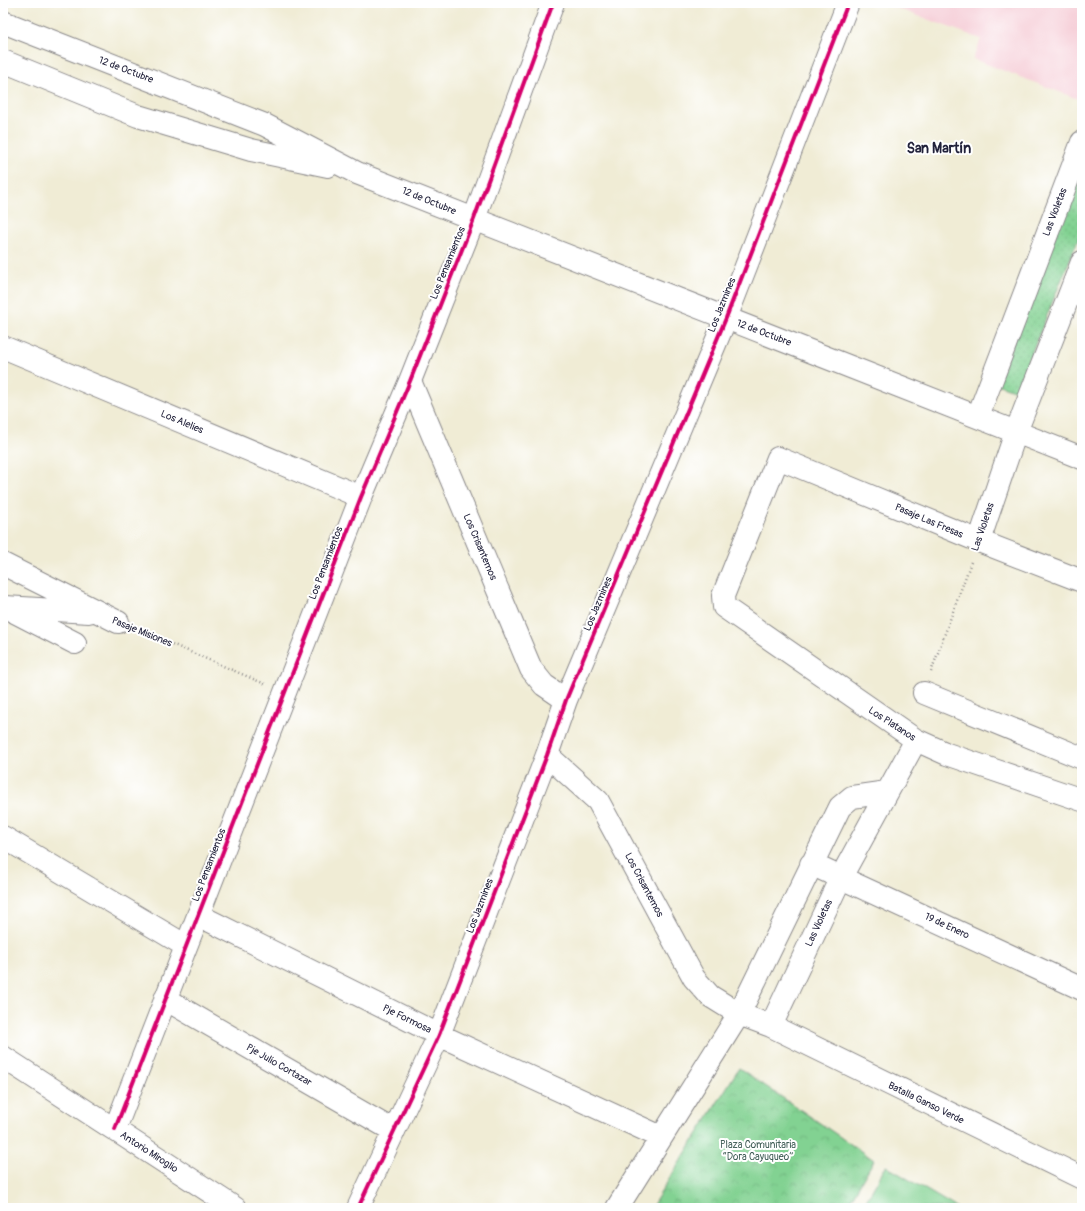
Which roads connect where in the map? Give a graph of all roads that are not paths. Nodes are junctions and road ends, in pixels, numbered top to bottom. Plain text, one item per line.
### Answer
1 (554, 3) edge
2 (848, 3) edge
3 (3, 22) edge
4 (3, 61) edge
5 (1082, 142) edge
6 (1078, 163) edge
7 (357, 172) junction
8 (474, 219) junction
9 (1082, 262) edge
10 (726, 318) junction
11 (3, 347) edge
12 (410, 380) junction
13 (978, 416) junction
14 (1016, 432) junction
15 (1082, 458) edge
16 (360, 497) junction
17 (979, 541) junction
18 (3, 564) edge
19 (1082, 581) edge
20 (4, 606) edge
21 (724, 607) joint
22 (97, 612) junction
23 (118, 622) road end
24 (75, 644) dead end
25 (924, 693) road end
26 (566, 700) junction
27 (916, 740) junction
28 (547, 755) junction
29 (1082, 758) edge
30 (887, 792) junction
31 (1082, 800) edge
32 (3, 837) edge
33 (811, 864) junction
34 (841, 877) junction
35 (198, 915) junction
36 (186, 946) junction
37 (1082, 989) edge
38 (165, 999) junction
39 (739, 1014) junction
40 (771, 1026) junction
41 (439, 1035) junction
42 (3, 1057) edge
43 (115, 1129) junction
44 (394, 1131) junction
45 (662, 1137) junction
46 (1082, 1178) edge
47 (235, 1208) edge
48 (358, 1208) edge
49 (617, 1208) edge

1 - 8 street, Los Pensamientos
2 - 10 street, Los Jazmines
3 - 7 street, 12 de Octubre
4 - 7 street, 12 de Octubre
5 - 6 street, Las Violetas
6 - 13 street, Las Violetas
7 - 8 street, 12 de Octubre
8 - 10 street, 12 de Octubre
8 - 12 street, Los Pensamientos
9 - 14 street, Las Violetas
10 - 13 street, 12 de Octubre
10 - 26 street, Los Jazmines
11 - 16 street, Los Alelies
12 - 16 street, Los Pensamientos
12 - 26 street, Los Crisantemos
13 - 14 street, 12 de Octubre
14 - 15 street, 12 de Octubre
14 - 17 street, Las Violetas
16 - 35 street, Los Pensamientos
17 - 19 street, Pasaje Las Fresas
17 - 21 street, Pasaje Las Fresas
18 - 22 street, Pasaje Misiones
20 - 22 street
20 - 24 street
21 - 27 street, Los Platanos
22 - 23 street, Pasaje Misiones
25 - 29 street
26 - 28 street, Los Jazmines
27 - 30 street, Las Violetas
27 - 31 street, Los Platanos
28 - 39 street, Los Crisantemos
28 - 41 street, Los Jazmines
30 - 33 street
30 - 34 street, Las Violetas
32 - 36 street
33 - 34 street, 19 de Enero
33 - 39 street
34 - 37 street, 19 de Enero
34 - 40 street, Las Violetas
35 - 36 street, Los Pensamientos
35 - 41 street, Pje Formosa
36 - 38 street, Los Pensamientos
38 - 43 street, Los Pensamientos
38 - 44 street, Pje Julio Cortazar
39 - 40 street
39 - 45 street
40 - 46 street, Batalla Ganso Verde
41 - 44 street, Los Jazmines
41 - 45 street, Pje Formosa
42 - 43 street, Antorio Miroglio
43 - 47 street, Antorio Miroglio
44 - 48 street, Los Jazmines
45 - 49 street

